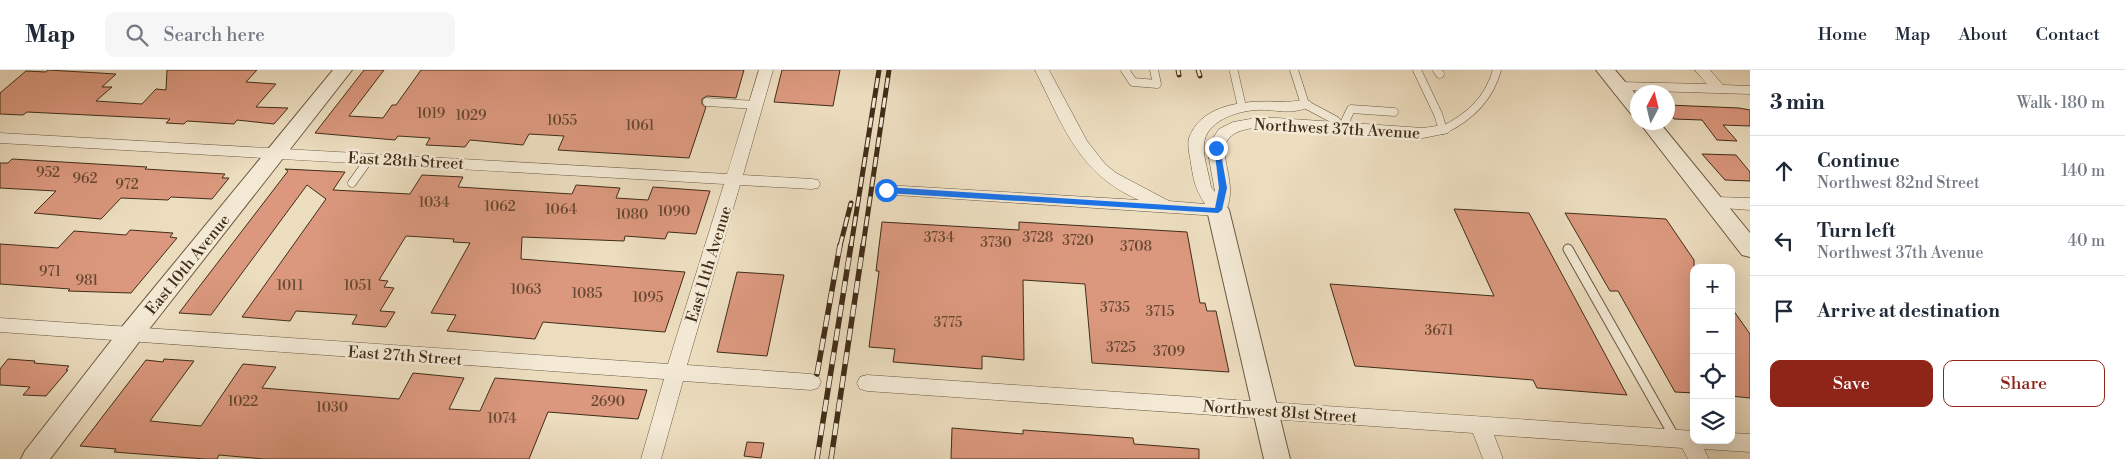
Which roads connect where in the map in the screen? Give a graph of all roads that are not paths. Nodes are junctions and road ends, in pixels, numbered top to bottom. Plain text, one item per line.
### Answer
1 (343, 70) edge
2 (766, 70) edge
3 (1042, 70) edge
4 (1125, 70) edge
5 (1154, 70) edge
6 (1294, 70) edge
7 (1417, 70) edge
8 (1497, 70) edge
9 (1605, 70) edge
10 (1702, 70) edge
11 (1234, 72) dead end
12 (1618, 86) junction
13 (1718, 88) junction
14 (1750, 90) edge
15 (1630, 100) edge
16 (707, 102) dead end
17 (1305, 104) junction
18 (756, 105) junction
19 (1242, 107) junction
20 (1394, 112) dead end
21 (1342, 128) junction
22 (1443, 130) junction
23 (1655, 130) edge
24 (0, 138) edge
25 (277, 153) junction
26 (370, 158) junction
27 (734, 179) junction
28 (352, 183) dead end
29 (812, 184) dead end
30 (886, 190) dead end
31 (1715, 203) junction
32 (1750, 204) edge
33 (1172, 207) junction
34 (1218, 210) junction
35 (1568, 249) dead end
36 (1750, 249) edge
37 (0, 325) edge
38 (130, 335) junction
39 (675, 374) junction
40 (811, 382) dead end
41 (867, 382) dead end
42 (1265, 410) junction
43 (1480, 426) junction
44 (1688, 440) edge
45 (1750, 443) edge
46 (34, 459) edge
47 (651, 459) edge
48 (1277, 459) edge
49 (1493, 459) edge
50 (1699, 459) edge

1 - 25 street, East 10th Avenue
2 - 18 street, East 11th Avenue
3 - 33 street
4 - 5 lane
6 - 17 lane
7 - 22 lane
8 - 22 lane
9 - 12 street
10 - 13 street
11 - 19 lane
12 - 13 street
12 - 15 street
13 - 14 street
16 - 18 lane
17 - 19 street, Northwest 37th Avenue
17 - 21 lane
18 - 27 street, East 11th Avenue
19 - 34 street, Northwest 37th Avenue
20 - 21 lane
21 - 22 street, Northwest 37th Avenue
21 - 34 street, Northwest 37th Avenue
23 - 31 street
24 - 25 street, East 28th Street
25 - 26 street, East 28th Street
25 - 38 street, East 10th Avenue
26 - 27 street, East 28th Street
26 - 28 lane
27 - 29 street, East 28th Street
27 - 39 street, East 11th Avenue
30 - 33 street
31 - 32 street
31 - 36 street
33 - 34 street
34 - 42 street, Northwest 37th Avenue
35 - 44 lane
37 - 38 street, East 27th Street
38 - 39 street, East 27th Street
38 - 46 street, East 10th Avenue
39 - 40 street, East 27th Street
39 - 47 street, East 11th Avenue
41 - 42 street, Northwest 81st Street
42 - 43 street, Northwest 81st Street
42 - 48 street, Northwest 37th Avenue
43 - 44 street, Northwest 81st Street
43 - 49 street
44 - 45 street, Northwest 81st Street
44 - 50 street

